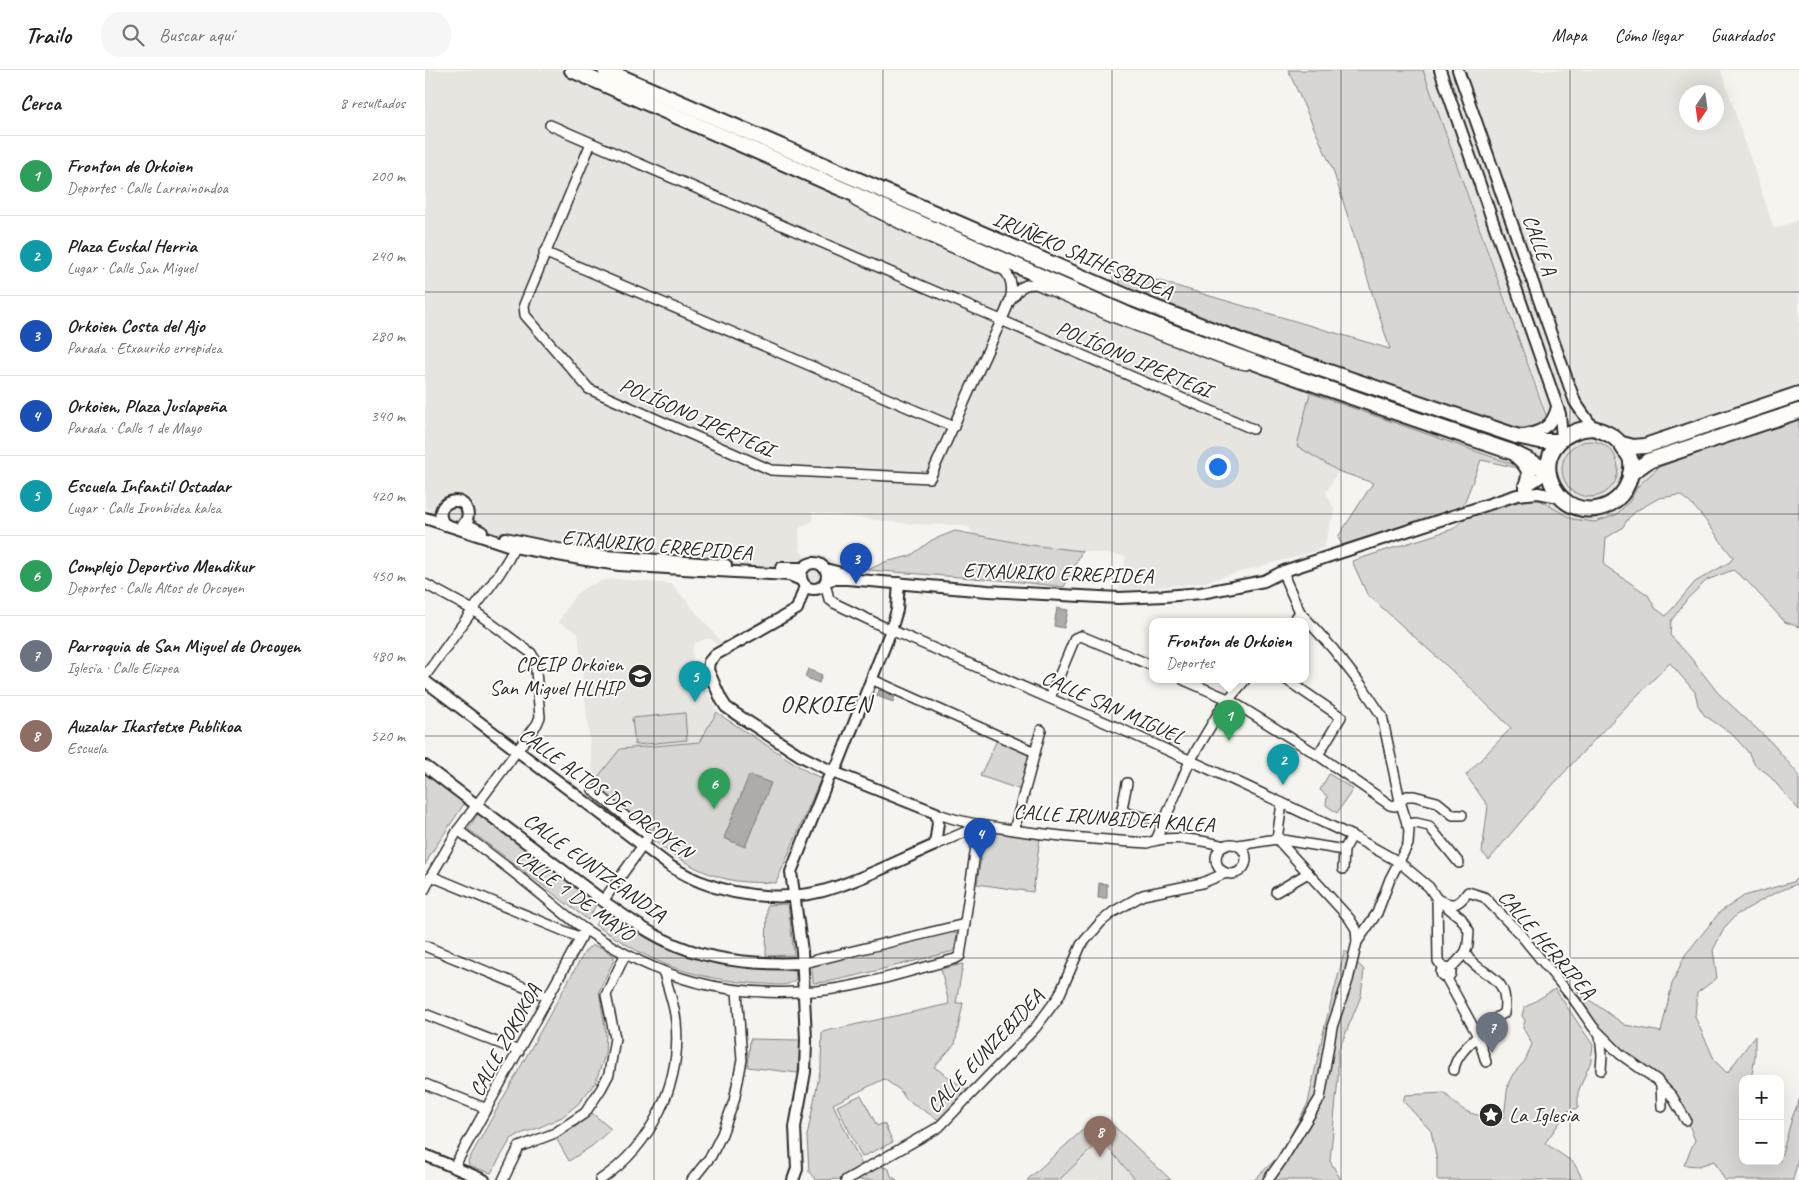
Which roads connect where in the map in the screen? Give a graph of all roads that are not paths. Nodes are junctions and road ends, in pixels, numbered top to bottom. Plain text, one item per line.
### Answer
1 (572, 70) edge
2 (605, 70) edge
3 (1440, 70) edge
4 (1458, 70) edge
5 (550, 125) dead end
6 (591, 143) junction
7 (769, 157) junction
8 (544, 252) junction
9 (1010, 301) junction
10 (1001, 322) junction
11 (1287, 375) junction
12 (1799, 394) edge
13 (1557, 407) junction
14 (1799, 411) edge
15 (954, 427) junction
16 (1593, 428) junction
17 (1253, 429) dead end
18 (1516, 436) junction
19 (1560, 440) junction
20 (1622, 444) junction
21 (1512, 452) junction
22 (1548, 472) junction
23 (1630, 474) junction
24 (1521, 490) junction
25 (1559, 497) junction
26 (441, 510) junction
27 (425, 516) edge
28 (467, 521) junction
29 (449, 526) junction
30 (514, 547) junction
31 (803, 568) junction
32 (825, 569) junction
33 (1284, 571) junction
34 (826, 582) junction
35 (803, 583) junction
36 (899, 583) junction
37 (425, 584) edge
38 (473, 610) junction
39 (1300, 612) junction
40 (1296, 618) edge
41 (1305, 618) edge
42 (1309, 622) edge
43 (891, 630) junction
44 (1149, 664) edge
45 (425, 676) edge
46 (871, 679) junction
47 (425, 682) edge
48 (1191, 683) edge
49 (1242, 683) edge
50 (1291, 683) edge
51 (1050, 698) junction
52 (1228, 699) junction
53 (1041, 730) dead end
54 (517, 751) junction
55 (1035, 752) junction
56 (1318, 755) junction
57 (1190, 760) junction
58 (425, 766) edge
59 (833, 772) junction
60 (1127, 783) dead end
61 (593, 790) dead end
62 (1400, 801) junction
63 (1281, 803) junction
64 (477, 806) junction
65 (936, 813) junction
66 (1462, 815) dead end
67 (1165, 822) junction
68 (1407, 824) junction
69 (979, 826) junction
70 (458, 830) junction
71 (1014, 830) junction
72 (1351, 836) junction
73 (1156, 840) junction
74 (1277, 840) junction
75 (935, 845) junction
76 (643, 846) junction
77 (1225, 846) junction
78 (1238, 846) junction
79 (1344, 850) junction
80 (1399, 862) junction
81 (1459, 863) dead end
82 (1343, 869) dead end
83 (1227, 873) junction
84 (1307, 873) junction
85 (431, 876) junction
86 (425, 889) edge
87 (1276, 892) dead end
88 (795, 895) junction
89 (1437, 899) junction
90 (603, 901) junction
91 (965, 924) junction
92 (583, 934) junction
93 (1357, 942) junction
94 (425, 946) edge
95 (1465, 953) junction
96 (625, 955) junction
97 (803, 963) junction
98 (1446, 971) junction
99 (665, 973) junction
100 (737, 991) junction
101 (805, 991) junction
102 (549, 997) junction
103 (425, 1014) edge
104 (1600, 1035) junction
105 (1478, 1036) junction
106 (519, 1051) junction
107 (1486, 1062) dead end
108 (1454, 1070) dead end
109 (1601, 1070) dead end
110 (425, 1084) edge
111 (1661, 1085) junction
112 (1662, 1106) dead end
113 (487, 1109) junction
114 (1686, 1120) dead end
115 (425, 1155) edge
116 (454, 1167) junction
117 (484, 1180) edge
118 (503, 1180) edge
119 (600, 1180) edge
120 (692, 1180) edge
121 (793, 1180) edge
122 (846, 1180) edge
123 (1268, 1180) edge

1 - 7 highway, IRUÑEKO SAIHESBIDEA
2 - 18 highway, IRUÑEKO SAIHESBIDEA
3 - 13 street, CALLE A
4 - 16 street, CALLE A
5 - 6 street, POLÍGONO IPERTEGI
6 - 8 street, POLÍGONO IPERTEGI
6 - 10 street, POLÍGONO IPERTEGI
7 - 9 street, POLÍGONO IPERTEGI
7 - 11 highway, IRUÑEKO SAIHESBIDEA
8 - 15 street
8 - 15 street, POLÍGONO IPERTEGI
9 - 10 street, POLÍGONO IPERTEGI
9 - 11 street, POLÍGONO IPERTEGI
10 - 15 street, POLÍGONO IPERTEGI
10 - 17 street, POLÍGONO IPERTEGI
11 - 21 highway, IRUÑEKO SAIHESBIDEA
12 - 20 highway
13 - 18 street
13 - 19 street, CALLE A
14 - 23 highway
16 - 19 highway
16 - 20 highway
18 - 19 highway, IRUÑEKO SAIHESBIDEA
19 - 22 highway
20 - 23 highway
21 - 22 highway, IRUÑEKO SAIHESBIDEA
21 - 24 highway, IRUÑEKO SAIHESBIDEA
22 - 24 street, ETXAURIKO ERREPIDEA
22 - 25 highway
23 - 25 highway
24 - 25 street, ETXAURIKO ERREPIDEA
24 - 33 street, ETXAURIKO ERREPIDEA
26 - 27 street, ETXAURIKO ERREPIDEA
26 - 28 street
26 - 29 street
27 - 29 street, ETXAURIKO ERREPIDEA
28 - 29 street
28 - 31 street, ETXAURIKO ERREPIDEA
29 - 30 street, ETXAURIKO ERREPIDEA
30 - 35 street, ETXAURIKO ERREPIDEA
30 - 38 street
31 - 32 street
31 - 35 street
32 - 33 street, ETXAURIKO ERREPIDEA
32 - 34 street
33 - 36 street, ETXAURIKO ERREPIDEA
33 - 39 street
34 - 35 street
34 - 36 street, ETXAURIKO ERREPIDEA
34 - 43 street, CALLE SAN MIGUEL
35 - 59 street, CALLE IRUNBIDEA KALEA
36 - 43 street
37 - 38 street
38 - 45 street
38 - 54 street
39 - 40 street
39 - 41 street
42 - 62 street
43 - 46 street
43 - 51 street, CALLE SAN MIGUEL
44 - 51 street
46 - 55 street
46 - 59 street
47 - 54 street, CALLE ALTOS DE ORCOYEN
48 - 52 street
49 - 52 street
50 - 56 street
51 - 57 street, CALLE SAN MIGUEL
52 - 56 street
52 - 57 street
53 - 55 street
54 - 64 street
54 - 76 street, CALLE ALTOS DE ORCOYEN
55 - 71 street
56 - 62 street
57 - 63 street, CALLE SAN MIGUEL
57 - 67 street
58 - 64 street, CALLE EUNTZEANDIA
59 - 65 street, CALLE IRUNBIDEA KALEA
59 - 88 street
60 - 67 street
61 - 76 street
62 - 66 street
62 - 68 street
63 - 72 street, CALLE SAN MIGUEL
63 - 74 street
64 - 70 street
64 - 90 street, CALLE EUNTZEANDIA
65 - 69 street, CALLE IRUNBIDEA KALEA
65 - 75 street
67 - 73 street
68 - 80 street
68 - 81 street
69 - 71 street, CALLE IRUNBIDEA KALEA
69 - 75 street, CALLE ALTOS DE ORCOYEN
69 - 91 street, CALLE 1 DE MAYO
70 - 85 street
70 - 92 street, CALLE 1 DE MAYO
71 - 73 street, CALLE IRUNBIDEA KALEA
72 - 79 street
72 - 80 street, CALLE SAN MIGUEL
73 - 77 street, CALLE IRUNBIDEA KALEA
74 - 78 street
74 - 79 street
74 - 84 street
75 - 88 street, CALLE ALTOS DE ORCOYEN
76 - 88 street, CALLE ALTOS DE ORCOYEN
76 - 90 street
77 - 78 street
77 - 83 street
78 - 83 street
79 - 82 street
80 - 89 street, CALLE SAN MIGUEL
80 - 93 street
83 - 122 street, CALLE EUNZEBIDEA
84 - 87 street
84 - 93 street
85 - 86 street
85 - 92 street
88 - 97 street
89 - 95 street
89 - 98 street
89 - 104 street, CALLE HERRIPEA
90 - 97 street, CALLE EUNTZEANDIA
91 - 97 street, CALLE EUNTZEANDIA
91 - 101 street, CALLE 1 DE MAYO
92 - 96 street, CALLE 1 DE MAYO
92 - 102 street, CALLE ZOKOKOA
93 - 123 street
94 - 102 street
95 - 98 street
95 - 105 street
96 - 99 street, CALLE 1 DE MAYO
96 - 118 street
97 - 101 street
98 - 105 street
99 - 100 street, CALLE 1 DE MAYO
99 - 119 street
100 - 101 street, CALLE 1 DE MAYO
100 - 120 street
101 - 121 street
102 - 106 street, CALLE ZOKOKOA
103 - 106 street
104 - 109 street
104 - 111 street, CALLE HERRIPEA
105 - 107 street
105 - 108 street
106 - 113 street, CALLE ZOKOKOA
110 - 113 street
111 - 112 street
111 - 114 street, CALLE HERRIPEA
113 - 116 street, CALLE ZOKOKOA
115 - 116 street
116 - 117 street

